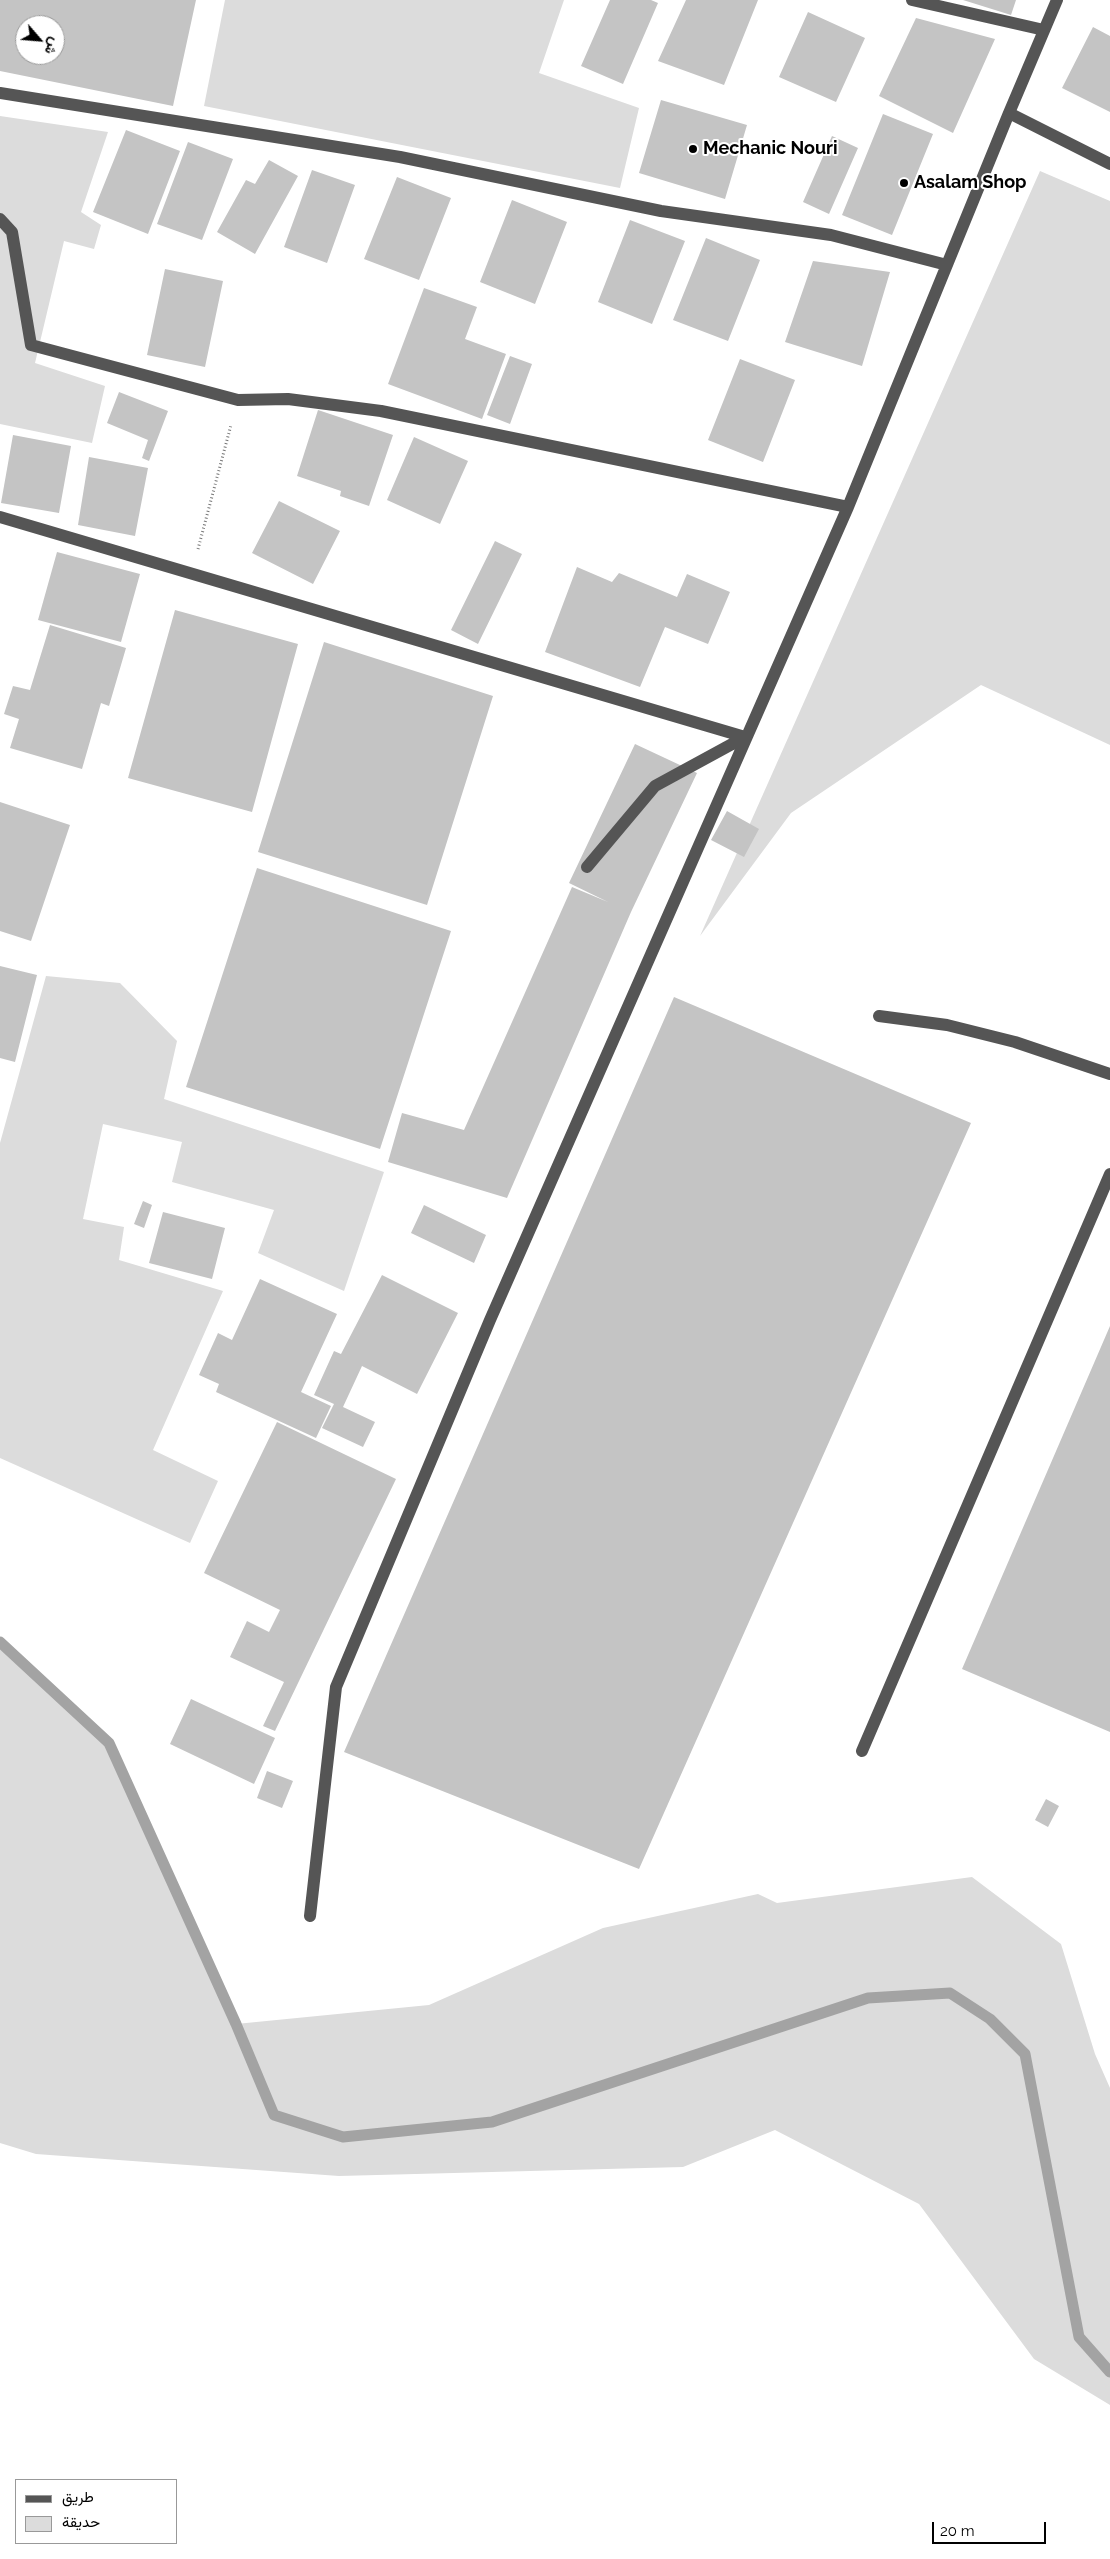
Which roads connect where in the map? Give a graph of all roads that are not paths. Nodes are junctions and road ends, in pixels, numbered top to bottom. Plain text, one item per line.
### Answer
1 (912, 0) edge
2 (1057, 0) edge
3 (1044, 30) junction
4 (0, 93) edge
5 (1009, 113) junction
6 (1110, 164) edge
7 (0, 219) edge
8 (947, 265) junction
9 (848, 507) junction
10 (0, 517) edge
11 (745, 737) junction
12 (587, 867) dead end
13 (879, 1016) dead end
14 (1110, 1074) edge
15 (1110, 1174) edge
16 (862, 1751) dead end
17 (310, 1916) dead end

1 - 3 street
2 - 3 street
3 - 5 street
4 - 8 street
5 - 6 street
5 - 8 street
7 - 9 street
8 - 9 street
9 - 11 street
10 - 11 street
11 - 12 street
11 - 17 street
13 - 14 street
15 - 16 street

